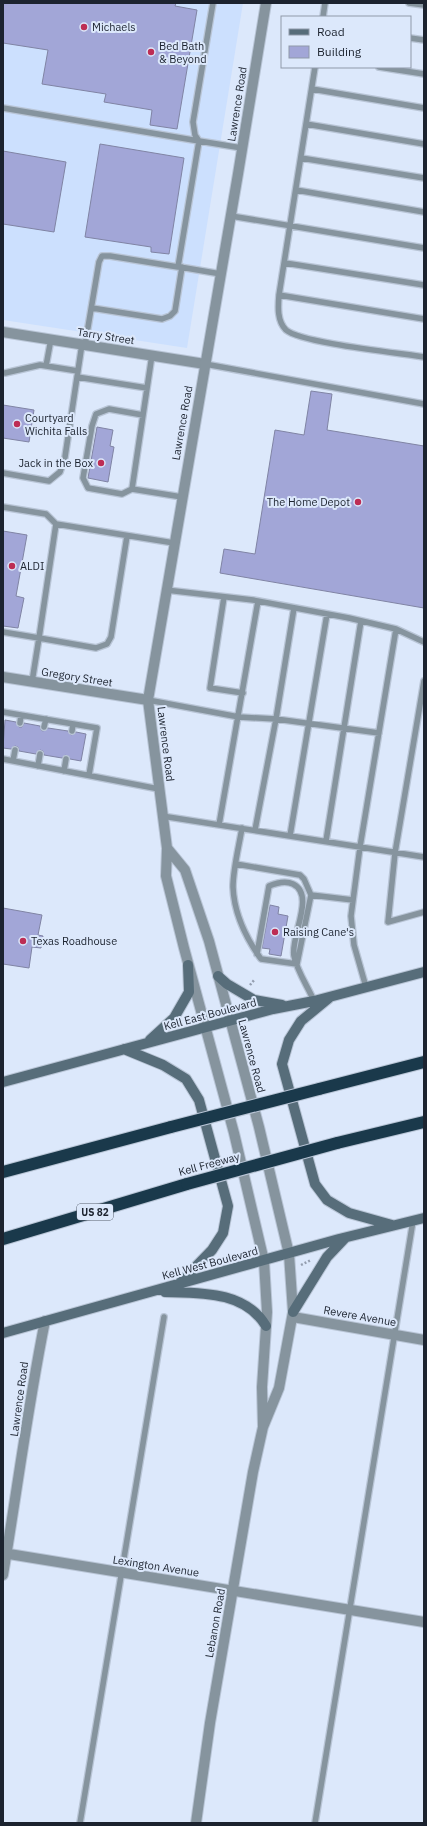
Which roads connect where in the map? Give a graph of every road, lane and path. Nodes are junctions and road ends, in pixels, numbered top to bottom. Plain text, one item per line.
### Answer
1 (213, 3) edge
2 (266, 3) edge
3 (325, 3) edge
4 (409, 3) edge
5 (424, 5) edge
6 (323, 16) edge
7 (411, 38) edge
8 (424, 40) edge
9 (315, 68) edge
10 (385, 68) edge
11 (424, 74) edge
12 (312, 89) junction
13 (3, 108) edge
14 (424, 108) edge
15 (306, 124) junction
16 (199, 141) junction
17 (424, 144) edge
18 (242, 148) junction
19 (301, 158) junction
20 (424, 178) edge
21 (296, 190) junction
22 (424, 212) edge
23 (231, 216) junction
24 (290, 226) junction
25 (424, 248) edge
26 (284, 263) junction
27 (180, 267) junction
28 (220, 274) junction
29 (424, 285) edge
30 (279, 295) junction
31 (92, 308) junction
32 (424, 319) edge
33 (3, 332) edge
34 (51, 339) junction
35 (84, 345) junction
36 (152, 355) junction
37 (424, 357) edge
38 (205, 364) junction
39 (46, 366) junction
40 (5, 373) dead end
41 (78, 374) junction
42 (147, 388) junction
43 (424, 404) edge
44 (143, 415) junction
45 (3, 473) edge
46 (132, 489) junction
47 (182, 497) junction
48 (3, 507) edge
49 (56, 524) junction
50 (127, 536) junction
51 (174, 543) junction
52 (166, 590) junction
53 (224, 596) junction
54 (258, 601) junction
55 (294, 608) junction
56 (327, 614) junction
57 (361, 621) junction
58 (396, 629) junction
59 (3, 632) edge
60 (39, 638) junction
61 (424, 642) edge
62 (3, 677) edge
63 (424, 681) edge
64 (32, 682) junction
65 (243, 693) junction
66 (148, 700) junction
67 (3, 712) edge
68 (21, 715) junction
69 (239, 717) junction
70 (46, 719) junction
71 (276, 719) junction
72 (20, 723) dead end
73 (309, 723) junction
74 (73, 724) junction
75 (44, 727) dead end
76 (343, 728) junction
77 (72, 731) dead end
78 (379, 733) junction
79 (15, 750) dead end
80 (40, 754) dead end
81 (3, 759) edge
82 (66, 759) dead end
83 (13, 761) junction
84 (38, 766) junction
85 (64, 770) junction
86 (89, 775) junction
87 (159, 789) junction
88 (162, 816) junction
89 (220, 825) junction
90 (242, 828) junction
91 (255, 830) junction
92 (290, 836) junction
93 (326, 842) junction
94 (360, 847) junction
95 (167, 848) junction
96 (395, 853) junction
97 (424, 857) edge
98 (236, 864) junction
99 (311, 895) junction
100 (353, 900) junction
101 (424, 905) edge
102 (423, 912) edge
103 (258, 954) junction
104 (297, 964) junction
105 (188, 965) junction
106 (424, 972) edge
107 (218, 976) junction
108 (256, 979) dead end
109 (250, 985) dead end
110 (366, 987) junction
111 (332, 996) junction
112 (314, 1001) junction
113 (288, 1006) junction
114 (230, 1021) junction
115 (205, 1028) junction
116 (145, 1044) junction
117 (124, 1050) junction
118 (424, 1062) edge
119 (3, 1082) edge
120 (424, 1122) edge
121 (3, 1172) edge
122 (424, 1218) edge
123 (413, 1221) junction
124 (393, 1226) junction
125 (345, 1238) junction
126 (3, 1240) edge
127 (289, 1254) junction
128 (264, 1261) junction
129 (311, 1261) dead end
130 (301, 1265) dead end
131 (178, 1284) junction
132 (153, 1292) junction
133 (293, 1315) junction
134 (164, 1317) dead end
135 (45, 1321) junction
136 (266, 1326) junction
137 (3, 1334) edge
138 (394, 1335) junction
139 (424, 1340) edge
140 (263, 1427) junction
141 (5, 1553) edge
142 (121, 1572) junction
143 (3, 1575) edge
144 (233, 1590) junction
145 (350, 1609) junction
146 (424, 1622) edge
147 (80, 1823) edge
148 (196, 1823) edge
149 (315, 1823) edge

1 - 16 lane
2 - 18 street, Lawrence Road
3 - 6 lane
4 - 5 lane
7 - 8 lane
9 - 12 lane
10 - 11 lane
12 - 14 lane
12 - 15 lane
13 - 16 lane
15 - 17 lane
15 - 19 lane
16 - 18 lane
16 - 27 lane
18 - 23 street, Lawrence Road
19 - 20 lane
19 - 21 lane
21 - 22 lane
21 - 24 lane
23 - 24 lane
23 - 28 street, Lawrence Road
24 - 25 lane
24 - 26 lane
26 - 29 lane
26 - 30 lane
27 - 28 lane
27 - 31 lane
27 - 31 lane
28 - 38 street, Lawrence Road
30 - 32 lane
30 - 37 lane
31 - 35 lane
33 - 34 street, Tarry Street
34 - 35 street, Tarry Street
34 - 39 lane
35 - 36 street, Tarry Street
35 - 41 lane
36 - 38 street, Tarry Street
36 - 42 lane
38 - 43 lane
38 - 47 street, Lawrence Road
39 - 40 lane
39 - 41 lane
41 - 42 lane
41 - 45 lane
42 - 44 lane
44 - 46 lane
44 - 46 lane
46 - 47 lane
47 - 51 street, Lawrence Road
48 - 49 lane
49 - 50 lane
49 - 60 lane
50 - 51 lane
50 - 60 lane
51 - 52 street, Lawrence Road
52 - 53 lane
52 - 66 street, Lawrence Road
53 - 54 lane
53 - 65 lane
54 - 55 lane
54 - 65 lane
55 - 56 lane
55 - 71 lane
56 - 57 lane
56 - 73 lane
57 - 58 lane
57 - 76 lane
58 - 61 lane
58 - 78 lane
59 - 60 lane
60 - 64 lane
62 - 64 street, Gregory Street
63 - 96 lane
64 - 66 street, Gregory Street
65 - 69 lane
66 - 69 lane
66 - 87 street, Lawrence Road
67 - 68 lane
68 - 70 lane
68 - 72 lane
69 - 71 lane
69 - 89 lane
70 - 74 lane
70 - 75 lane
71 - 73 lane
71 - 91 lane
73 - 76 lane
73 - 92 lane
74 - 77 lane
74 - 86 lane
76 - 78 lane
76 - 93 lane
78 - 94 lane
79 - 83 lane
80 - 84 lane
81 - 83 lane
82 - 85 lane
83 - 84 lane
84 - 85 lane
85 - 86 lane
86 - 87 lane
87 - 88 street, Lawrence Road
88 - 89 lane
88 - 95 street, Lawrence Road
89 - 90 lane
90 - 91 lane
90 - 98 lane
91 - 92 lane
92 - 93 lane
93 - 94 lane
94 - 96 lane
94 - 100 lane
95 - 105 street, Lawrence Road
95 - 107 street, Lawrence Road
96 - 97 lane
96 - 102 lane
98 - 99 lane
98 - 103 lane
99 - 100 lane
99 - 104 lane
100 - 110 lane
101 - 102 lane
103 - 104 lane
103 - 104 lane
104 - 112 lane
105 - 115 street, Lawrence Road
105 - 116 main road
106 - 110 main road, Kell East Boulevard
107 - 113 main road
107 - 114 street, Lawrence Road
108 - 109 path
110 - 111 main road, Kell East Boulevard
111 - 112 main road, Kell East Boulevard
111 - 124 main road
112 - 113 main road, Kell East Boulevard
113 - 114 main road, Kell East Boulevard
114 - 115 main road, Kell East Boulevard
114 - 127 street, Lawrence Road
115 - 116 main road, Kell East Boulevard
115 - 128 street, Lawrence Road
116 - 117 main road, Kell East Boulevard
117 - 119 main road, Kell East Boulevard
117 - 131 main road
118 - 121 highway, bridge
120 - 126 highway, Kell Freeway / US 82, bridge
122 - 123 main road, Kell West Boulevard
123 - 124 main road, Kell West Boulevard
123 - 138 lane
124 - 125 main road, Kell West Boulevard
125 - 127 main road, Kell West Boulevard
125 - 133 main road
127 - 128 main road, Kell West Boulevard
127 - 133 street, Lebanon Road
128 - 131 main road, Kell West Boulevard
128 - 136 street, Lebanon Road
129 - 130 path
131 - 132 main road, Kell West Boulevard
132 - 135 main road, Kell West Boulevard
132 - 136 main road
133 - 138 street, Revere Avenue
133 - 140 street, Lebanon Road
134 - 142 lane
135 - 137 main road, Kell West Boulevard
135 - 141 street, Lawrence Road
136 - 140 street, Lebanon Road
138 - 139 street, Revere Avenue
138 - 145 lane
140 - 144 street, Lebanon Road
141 - 142 street, Lexington Avenue
141 - 143 street, Lawrence Road
142 - 144 street, Lexington Avenue
142 - 147 lane
144 - 145 street, Lexington Avenue
144 - 148 street, Lebanon Road
145 - 146 street, Lexington Avenue
145 - 149 lane

